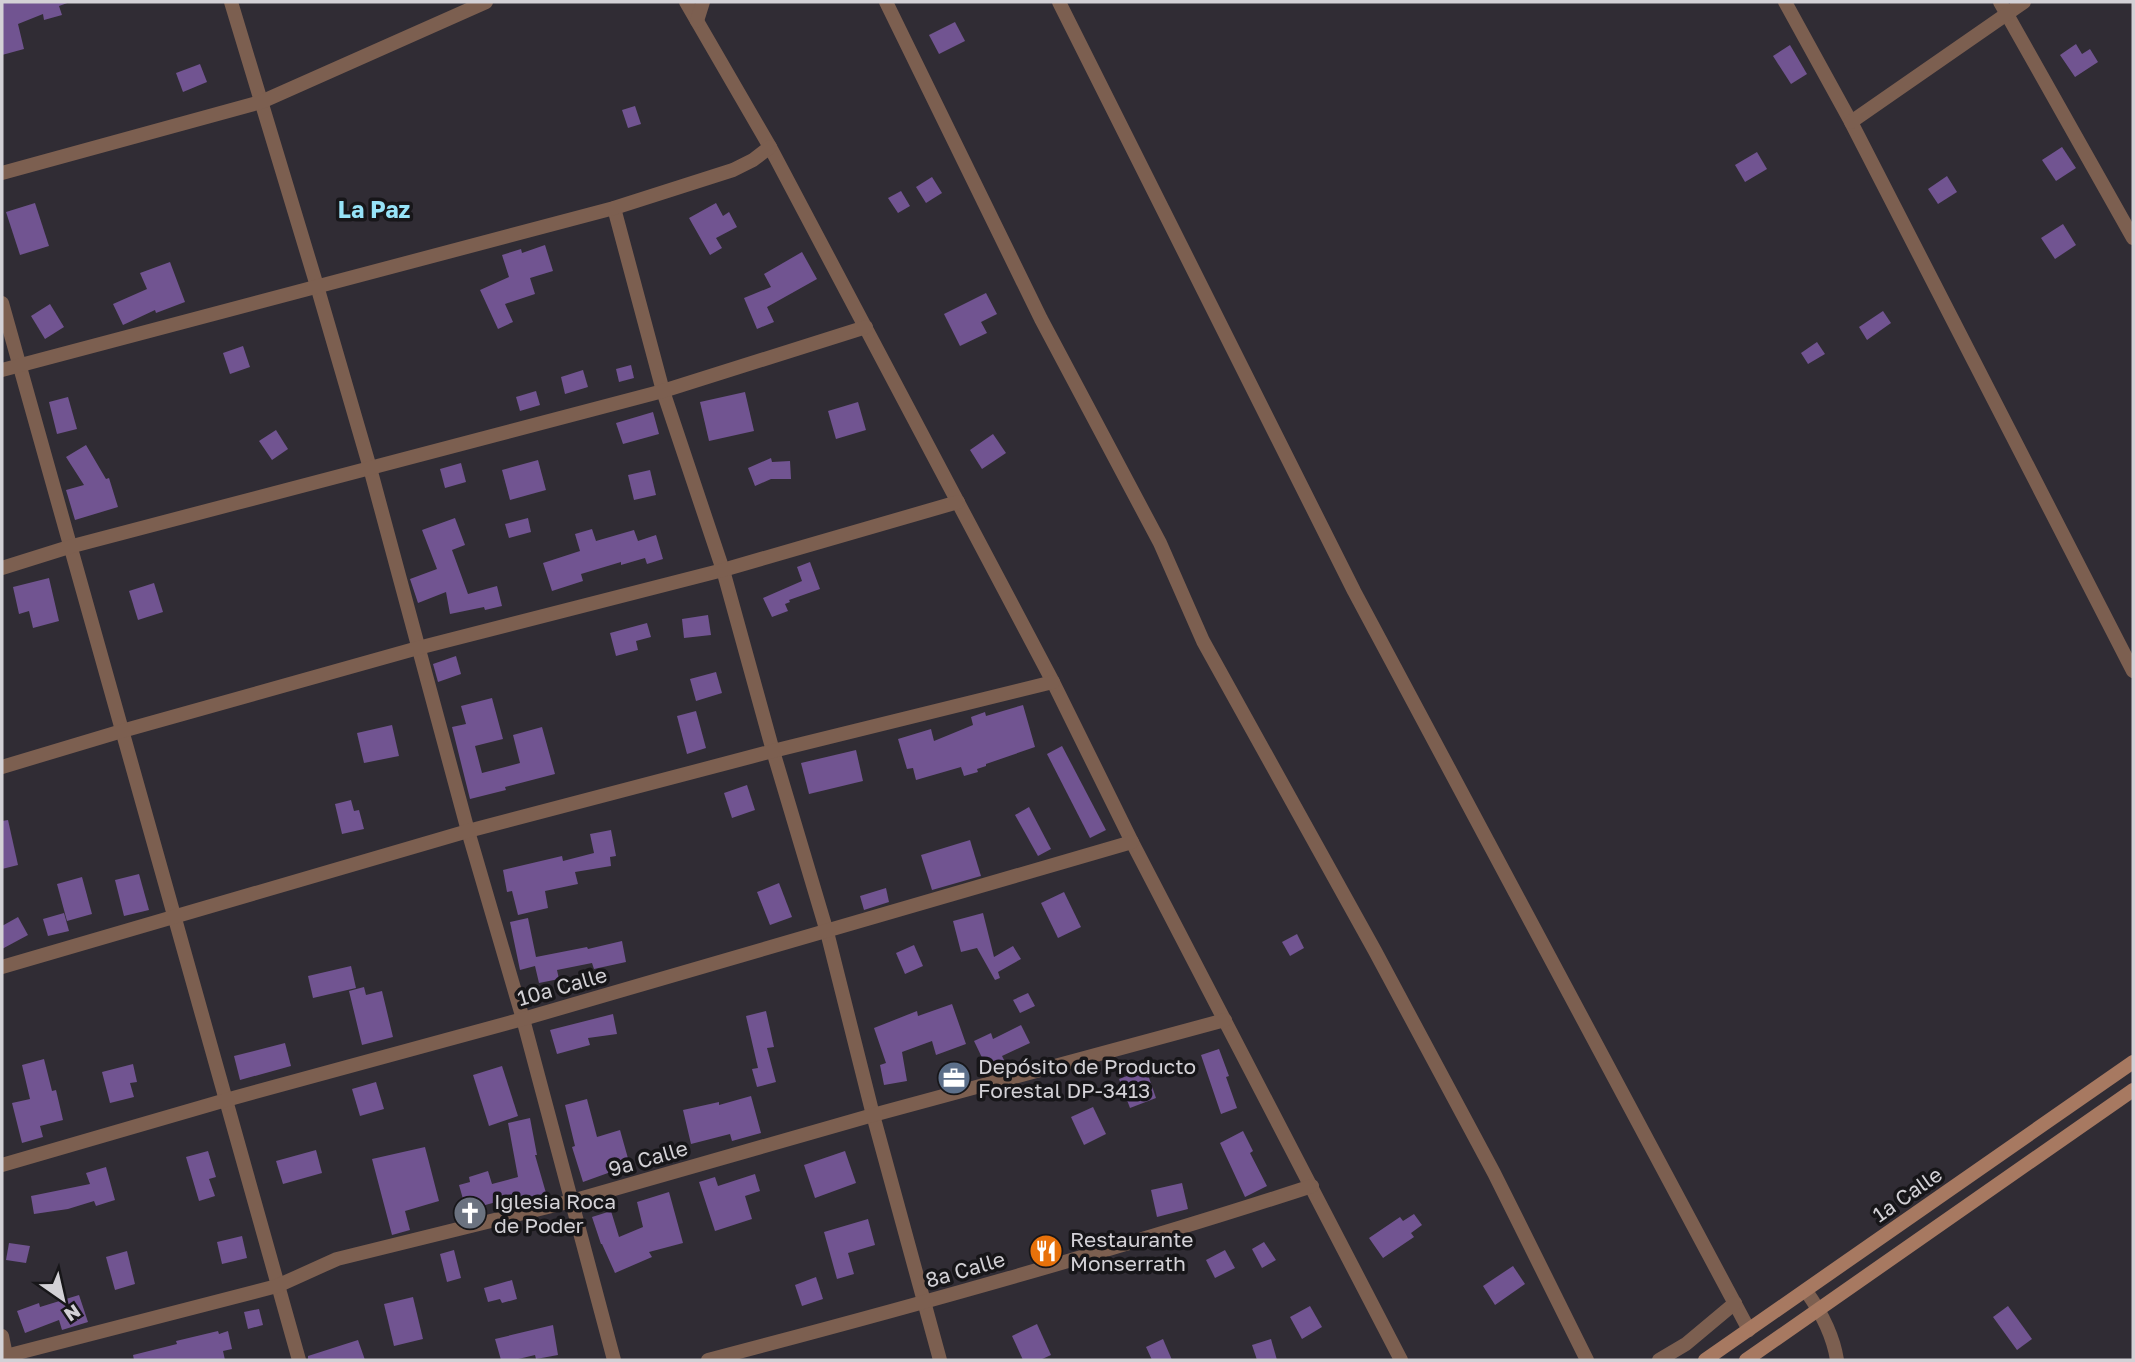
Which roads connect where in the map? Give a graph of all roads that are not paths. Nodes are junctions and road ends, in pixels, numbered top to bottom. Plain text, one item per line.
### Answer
1 (231, 2) edge
2 (486, 2) edge
3 (686, 2) edge
4 (703, 2) edge
5 (886, 2) edge
6 (1059, 2) edge
7 (1785, 2) edge
8 (2024, 2) edge
9 (2003, 8) edge
10 (697, 21) junction
11 (261, 102) junction
12 (1851, 122) junction
13 (770, 146) junction
14 (2, 173) edge
15 (614, 208) junction
16 (2133, 238) edge
17 (317, 286) junction
18 (2, 303) edge
19 (866, 327) junction
20 (18, 365) junction
21 (2, 370) edge
22 (663, 391) junction
23 (370, 468) junction
24 (958, 502) junction
25 (69, 547) junction
26 (2, 568) edge
27 (723, 570) junction
28 (418, 648) junction
29 (2129, 652) edge
30 (2133, 671) edge
31 (1053, 682) junction
32 (122, 731) junction
33 (773, 751) junction
34 (2, 767) edge
35 (468, 831) junction
36 (1132, 842) junction
37 (174, 916) junction
38 (827, 932) junction
39 (2, 967) edge
40 (523, 1018) junction
41 (1225, 1020) junction
42 (2133, 1062) edge
43 (2133, 1090) edge
44 (226, 1100) junction
45 (873, 1115) junction
46 (2, 1165) edge
47 (1312, 1186) junction
48 (572, 1201) junction
49 (278, 1286) junction
50 (1806, 1291) junction
51 (925, 1303) junction
52 (1735, 1303) junction
53 (1819, 1309) junction
54 (1749, 1330) junction
55 (2, 1336) edge
56 (5, 1358) edge
57 (299, 1360) edge
58 (614, 1360) edge
59 (709, 1360) edge
60 (940, 1360) edge
61 (1401, 1360) edge
62 (1587, 1360) edge
63 (1659, 1360) edge
64 (1705, 1360) edge
65 (1746, 1360) edge
66 (1837, 1360) edge

1 - 11 street
2 - 11 street
3 - 10 street
4 - 10 street
5 - 62 street
6 - 52 street
7 - 12 street
8 - 9 street
9 - 12 street
9 - 16 street
10 - 13 street
11 - 14 street
11 - 17 street
12 - 29 street
13 - 15 street
13 - 19 street
15 - 17 street
15 - 22 street
17 - 20 street
17 - 23 street
18 - 20 street
19 - 22 street
19 - 24 street
20 - 21 street
20 - 25 street
22 - 23 street
22 - 27 street
23 - 25 street
23 - 28 street
24 - 27 street
24 - 31 street
25 - 26 street
25 - 32 street
27 - 28 street
27 - 33 street
28 - 32 street
28 - 35 street
29 - 30 street
31 - 33 street
31 - 36 street
32 - 34 street
32 - 37 street
33 - 35 street
33 - 38 street
35 - 37 street
35 - 40 street
36 - 38 street, 10a Calle
36 - 41 street
37 - 39 street
37 - 44 street
38 - 40 street, 10a Calle
38 - 45 street
40 - 44 street, 10a Calle
40 - 48 street
41 - 45 street, 9a Calle
41 - 47 street
42 - 50 main road, 1a Calle
43 - 53 main road, 1a Calle
44 - 46 street, 10a Calle
44 - 49 street
45 - 48 street, 9a Calle
45 - 51 street
47 - 51 street, 8a Calle
47 - 61 street
48 - 49 street, 9a Calle
48 - 58 street
49 - 56 street, 9a Calle
49 - 57 street
50 - 53 street
50 - 54 main road, 1a Calle
51 - 59 street, 8a Calle
51 - 60 street
52 - 54 street
52 - 63 street
53 - 65 main road, 1a Calle
53 - 66 street
54 - 64 main road, 1a Calle
55 - 56 street

